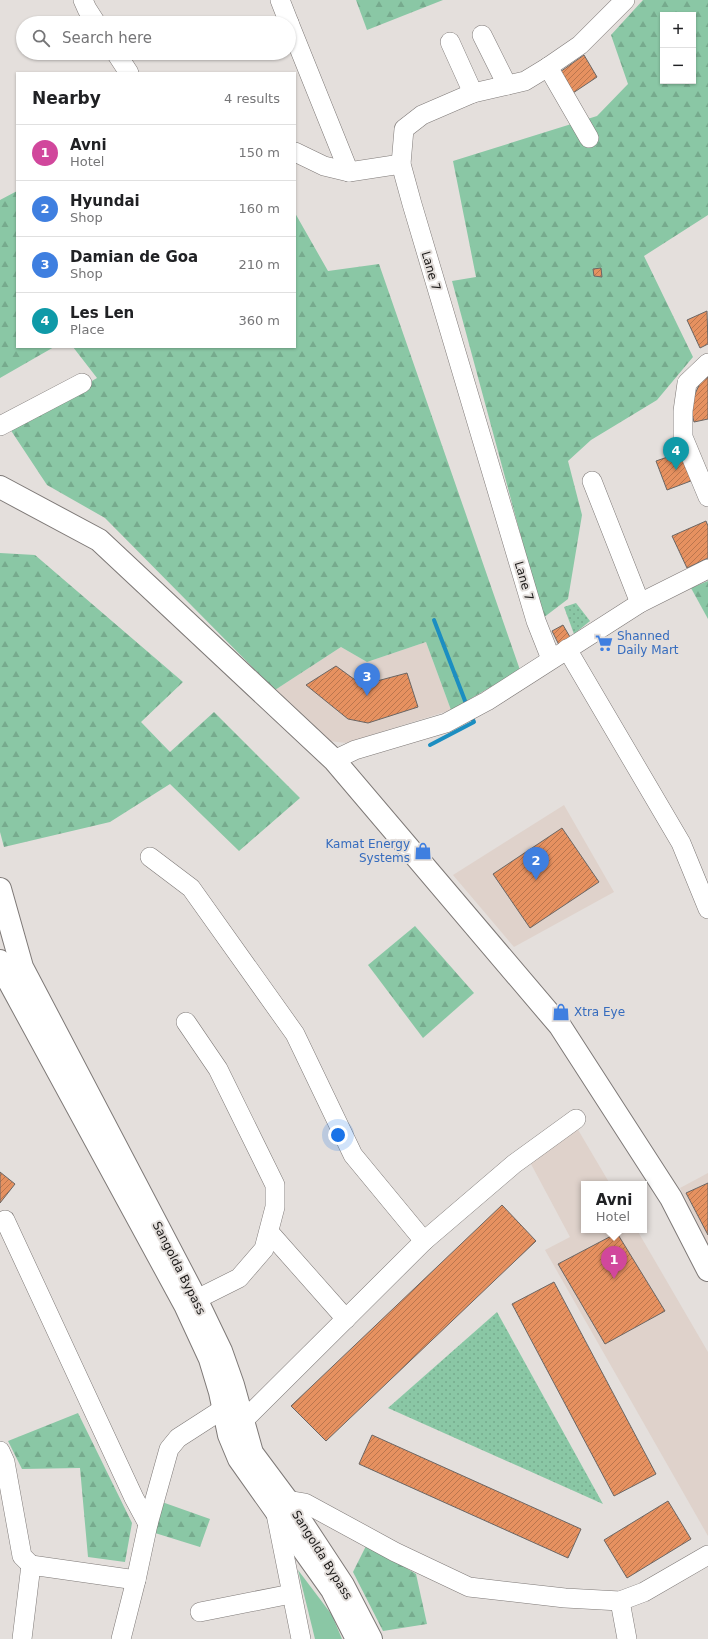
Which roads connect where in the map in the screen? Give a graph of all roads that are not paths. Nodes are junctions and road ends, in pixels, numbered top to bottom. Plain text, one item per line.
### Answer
1 (83, 0) edge
2 (280, 0) edge
3 (625, 0) edge
4 (92, 16) edge
5 (286, 16) edge
6 (482, 35) dead end
7 (296, 41) edge
8 (450, 42) dead end
9 (121, 60) edge
10 (548, 67) junction
11 (128, 72) edge
12 (507, 85) junction
13 (473, 92) junction
14 (589, 138) dead end
15 (296, 152) edge
16 (401, 164) junction
17 (348, 172) junction
18 (708, 364) edge
19 (82, 383) dead end
20 (0, 426) edge
21 (592, 481) dead end
22 (0, 487) edge
23 (708, 497) edge
24 (708, 569) edge
25 (640, 603) junction
26 (567, 649) junction
27 (551, 659) junction
28 (334, 760) junction
29 (150, 857) dead end
30 (0, 889) edge
31 (708, 909) edge
32 (2, 970) edge
33 (186, 1022) dead end
34 (576, 1119) dead end
35 (5, 1220) dead end
36 (269, 1232) junction
37 (424, 1241) junction
38 (708, 1270) edge
39 (190, 1302) junction
40 (346, 1319) junction
41 (223, 1409) junction
42 (236, 1428) junction
43 (0, 1451) edge
44 (281, 1505) junction
45 (148, 1524) junction
46 (708, 1555) edge
47 (31, 1565) junction
48 (136, 1580) junction
49 (291, 1594) junction
50 (620, 1601) junction
51 (200, 1612) dead end
52 (22, 1639) edge
53 (121, 1639) edge
54 (301, 1639) edge
55 (357, 1639) edge
56 (371, 1639) edge
57 (627, 1639) edge

1 - 4 street
2 - 5 street
3 - 10 street, Lane 7
6 - 12 street
7 - 17 street
8 - 13 street
9 - 11 street
10 - 12 street, Lane 7
10 - 14 street
12 - 13 street, Lane 7
13 - 16 street, Lane 7
15 - 17 street
16 - 17 street
16 - 27 street, Lane 7
18 - 23 street
19 - 20 street
21 - 25 street
22 - 28 main road
24 - 25 street
25 - 26 street
26 - 27 street
26 - 31 street
27 - 28 street
28 - 38 main road
29 - 37 street
30 - 39 main road, Sangolda Bypass
32 - 39 main road, Sangolda Bypass
33 - 36 street
34 - 37 street
35 - 45 street
36 - 39 street
36 - 40 street
37 - 40 street
39 - 41 main road, Sangolda Bypass
39 - 42 main road, Sangolda Bypass
40 - 42 street
41 - 42 main road, Sangolda Bypass
41 - 45 street
42 - 44 main road, Sangolda Bypass
43 - 47 street
44 - 49 street
44 - 50 street
44 - 55 main road, Sangolda Bypass
44 - 56 main road, Sangolda Bypass
45 - 48 street
46 - 50 street
47 - 48 street
47 - 52 street
48 - 53 street
49 - 51 street
49 - 54 street
50 - 57 street

